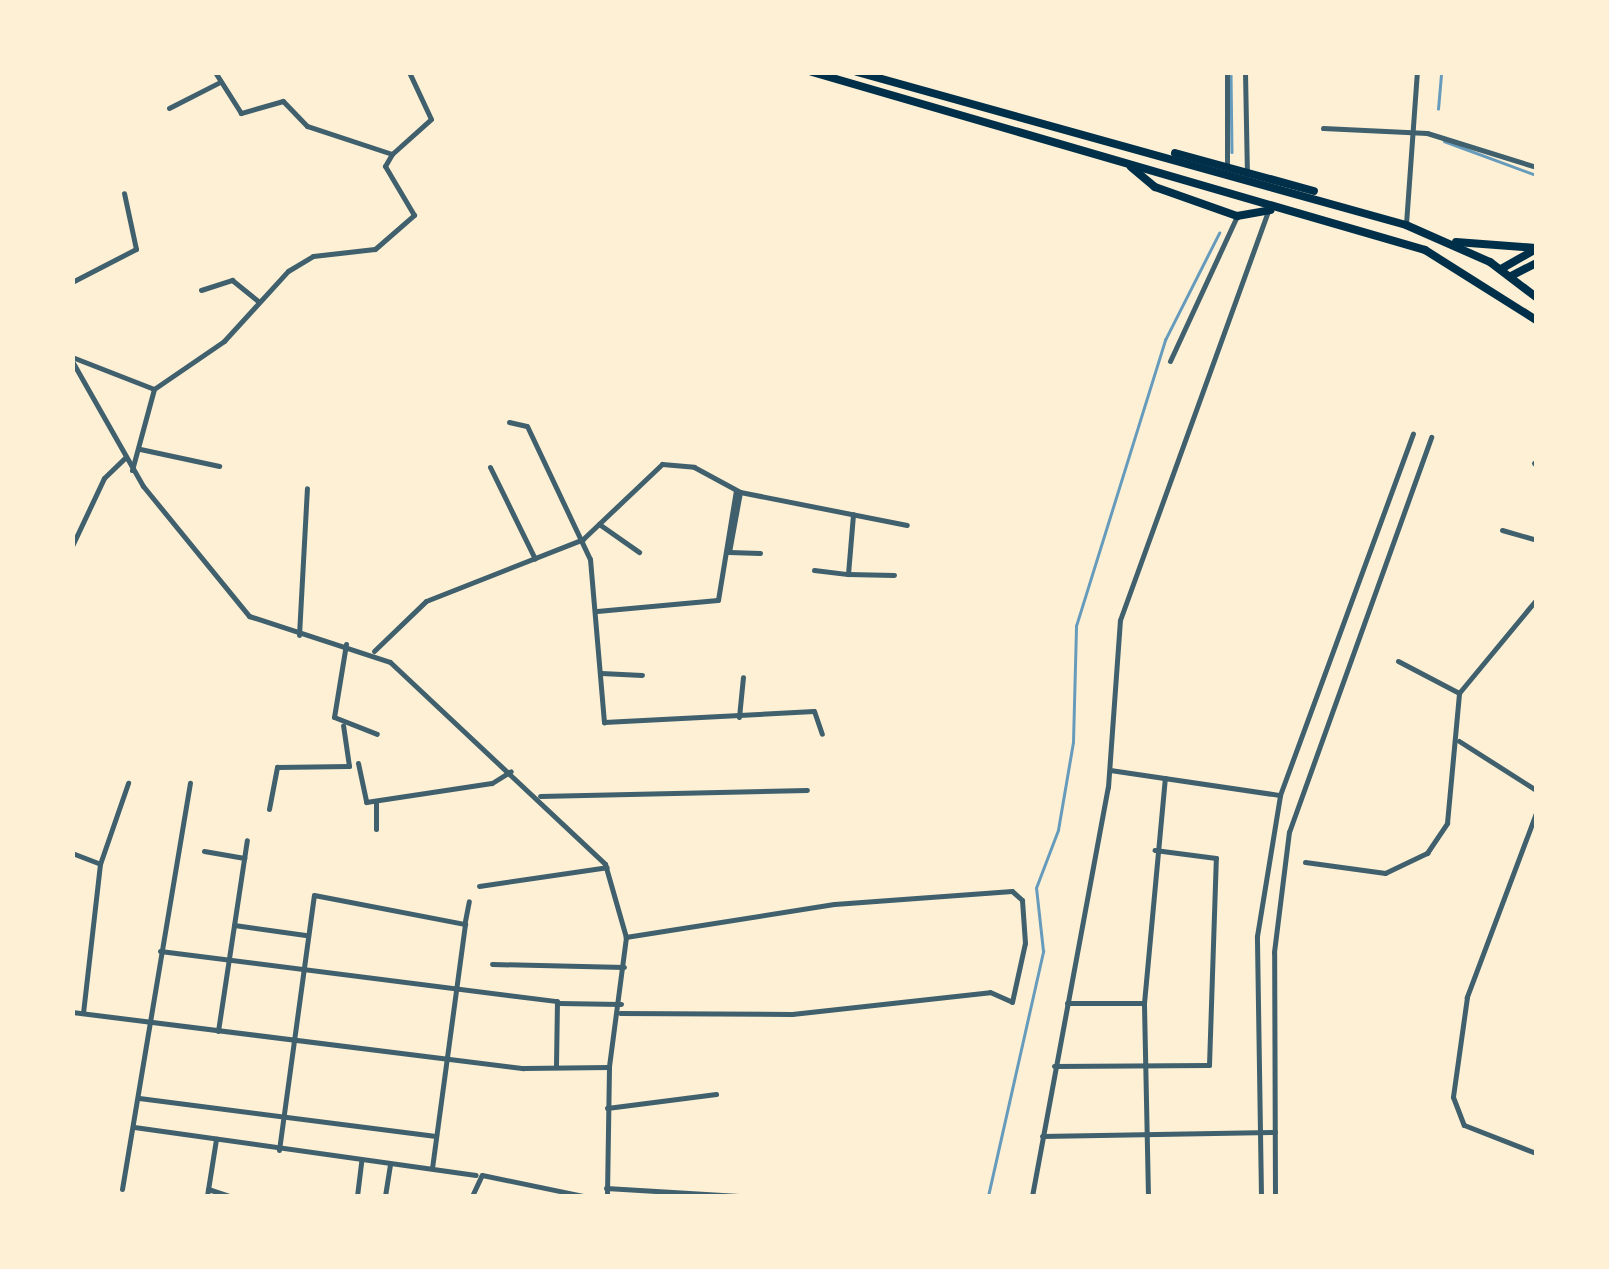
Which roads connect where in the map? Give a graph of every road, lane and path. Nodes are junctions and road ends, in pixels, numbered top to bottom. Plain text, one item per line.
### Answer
1 (215, 72) edge
2 (409, 72) edge
3 (812, 72) edge
4 (856, 72) edge
5 (1227, 72) edge
6 (1245, 72) edge
7 (1417, 72) edge
8 (220, 82) junction
9 (170, 108) dead end
10 (1322, 128) dead end
11 (1412, 132) junction
12 (392, 154) junction
13 (1228, 165) junction
14 (1536, 166) edge
15 (1132, 167) junction
16 (1247, 170) junction
17 (124, 193) dead end
18 (1270, 210) junction
19 (1236, 216) junction
20 (1406, 225) junction
21 (1447, 241) junction
22 (1403, 244) junction
23 (1536, 248) edge
24 (1536, 262) edge
25 (1501, 269) junction
26 (1511, 276) junction
27 (72, 282) edge
28 (1486, 283) junction
29 (1497, 289) junction
30 (201, 290) dead end
31 (1536, 298) edge
32 (258, 301) junction
33 (1536, 320) edge
34 (72, 359) edge
35 (1170, 361) dead end
36 (154, 389) junction
37 (508, 422) dead end
38 (1413, 434) dead end
39 (1431, 436) dead end
40 (140, 450) junction
41 (126, 458) junction
42 (219, 466) dead end
43 (490, 468) dead end
44 (132, 470) junction
45 (307, 488) dead end
46 (738, 491) junction
47 (853, 514) junction
48 (599, 524) junction
49 (907, 525) dead end
50 (1502, 530) dead end
51 (582, 539) junction
52 (1536, 540) edge
53 (72, 546) edge
54 (640, 552) dead end
55 (760, 553) dead end
56 (535, 559) junction
57 (814, 570) dead end
58 (848, 574) junction
59 (894, 575) dead end
60 (1535, 605) edge
61 (597, 611) junction
62 (300, 635) junction
63 (346, 644) junction
64 (374, 652) junction
65 (1398, 661) dead end
66 (601, 673) junction
67 (642, 675) dead end
68 (743, 677) dead end
69 (1459, 692) junction
70 (739, 717) junction
71 (344, 725) junction
72 (377, 734) dead end
73 (822, 734) dead end
74 (1458, 740) junction
75 (358, 763) dead end
76 (512, 770) junction
77 (1110, 770) junction
78 (1166, 778) junction
79 (190, 783) dead end
80 (128, 784) dead end
81 (807, 790) dead end
82 (1536, 790) edge
83 (1280, 794) junction
84 (540, 796) junction
85 (376, 802) junction
86 (268, 809) dead end
87 (1536, 813) edge
88 (376, 829) dead end
89 (247, 840) dead end
90 (1156, 850) junction
91 (204, 851) dead end
92 (72, 853) edge
93 (244, 858) junction
94 (1306, 862) dead end
95 (100, 864) junction
96 (607, 867) junction
97 (479, 886) dead end
98 (469, 901) dead end
99 (234, 924) junction
100 (464, 924) junction
101 (305, 935) junction
102 (626, 937) junction
103 (160, 952) junction
104 (228, 959) junction
105 (492, 964) dead end
106 (624, 967) junction
107 (300, 968) junction
108 (454, 991) junction
109 (559, 1003) junction
110 (1144, 1003) junction
111 (620, 1004) junction
112 (1066, 1004) junction
113 (72, 1012) edge
114 (83, 1013) junction
115 (620, 1013) junction
116 (150, 1023) junction
117 (218, 1031) junction
118 (290, 1040) junction
119 (446, 1056) junction
120 (1054, 1066) junction
121 (609, 1067) junction
122 (1145, 1067) junction
123 (556, 1068) junction
124 (716, 1094) dead end
125 (139, 1098) junction
126 (608, 1108) junction
127 (284, 1115) junction
128 (134, 1128) junction
129 (1258, 1132) junction
130 (1275, 1132) junction
131 (436, 1136) junction
132 (1042, 1136) junction
133 (1148, 1136) junction
134 (216, 1140) junction
135 (278, 1150) junction
136 (1536, 1153) edge
137 (361, 1161) junction
138 (390, 1164) junction
139 (432, 1168) junction
140 (476, 1175) junction
141 (606, 1188) junction
142 (122, 1189) dead end
143 (207, 1193) edge
144 (230, 1196) edge
145 (356, 1196) edge
146 (385, 1196) edge
147 (472, 1196) edge
148 (584, 1196) edge
149 (608, 1196) edge
150 (739, 1196) edge
151 (1032, 1196) edge
152 (1148, 1196) edge
153 (1261, 1196) edge
154 (1275, 1196) edge

1 - 8 street
2 - 12 street
3 - 15 main road
4 - 13 main road
5 - 13 street
6 - 16 street
7 - 11 street
8 - 9 street
8 - 12 street
10 - 11 street
11 - 14 street
11 - 20 street
12 - 32 street
13 - 16 main road
15 - 18 main road
15 - 19 main road
16 - 20 main road
17 - 27 street
18 - 19 main road
18 - 22 main road
18 - 77 street
19 - 35 street
20 - 21 main road
20 - 22 main road
21 - 23 main road
21 - 25 main road
22 - 28 main road
23 - 25 main road
24 - 26 main road
25 - 26 main road
25 - 28 main road
26 - 29 main road
26 - 31 main road
28 - 29 main road
29 - 33 main road
30 - 32 street
32 - 36 street
34 - 36 street
34 - 41 street
36 - 40 street
37 - 51 street
38 - 83 street
39 - 130 street
40 - 42 street
40 - 44 street
41 - 44 street
41 - 53 street
43 - 56 street
44 - 62 street
45 - 62 street
46 - 47 street
46 - 48 street
46 - 55 street
46 - 61 street
47 - 49 street
47 - 58 street
48 - 51 street
48 - 54 street
50 - 52 street
51 - 56 street
51 - 61 street
56 - 64 street
57 - 58 street
58 - 59 street
60 - 69 street
61 - 66 street
62 - 63 street
63 - 64 street
63 - 71 street
64 - 76 street
65 - 69 street
66 - 67 street
66 - 70 street
68 - 70 street
69 - 74 street
70 - 73 street
71 - 72 street
71 - 86 street
74 - 82 street
74 - 94 street
75 - 85 street
76 - 84 street
76 - 85 street
77 - 78 street
77 - 112 street
78 - 83 street
78 - 90 street
79 - 103 street
80 - 95 street
81 - 84 street
83 - 129 street
84 - 96 street
85 - 88 street
87 - 136 street
89 - 93 street
90 - 110 street
90 - 122 street
91 - 93 street
92 - 95 street
93 - 99 street
95 - 114 street
96 - 97 street
96 - 102 street
98 - 100 street
99 - 101 street
99 - 104 street
100 - 101 street
100 - 108 street
101 - 107 street
102 - 106 street
102 - 115 street
103 - 104 street
103 - 116 street
104 - 107 street
104 - 117 street
105 - 106 street
106 - 111 street
107 - 108 street
107 - 118 street
108 - 109 street
108 - 119 street
109 - 111 street
109 - 123 street
110 - 112 street
110 - 122 street
111 - 115 street
112 - 120 street
113 - 114 street
114 - 116 street
115 - 121 street
116 - 117 street
116 - 125 street
117 - 118 street
118 - 119 street
118 - 127 street
119 - 123 street
119 - 131 street
120 - 122 street
120 - 132 street
121 - 123 street
121 - 126 street
122 - 133 street
124 - 126 street
125 - 127 street
125 - 128 street
126 - 141 street
127 - 131 street
127 - 135 street
128 - 134 street
128 - 142 street
129 - 130 street
129 - 133 street
129 - 153 street
130 - 154 street
131 - 139 street
132 - 133 street
132 - 151 street
133 - 152 street
134 - 135 street
134 - 143 street
135 - 137 street
137 - 138 street
137 - 145 street
138 - 139 street
138 - 146 street
139 - 140 street
140 - 147 street
140 - 148 street
141 - 149 street
141 - 150 street
143 - 144 street

